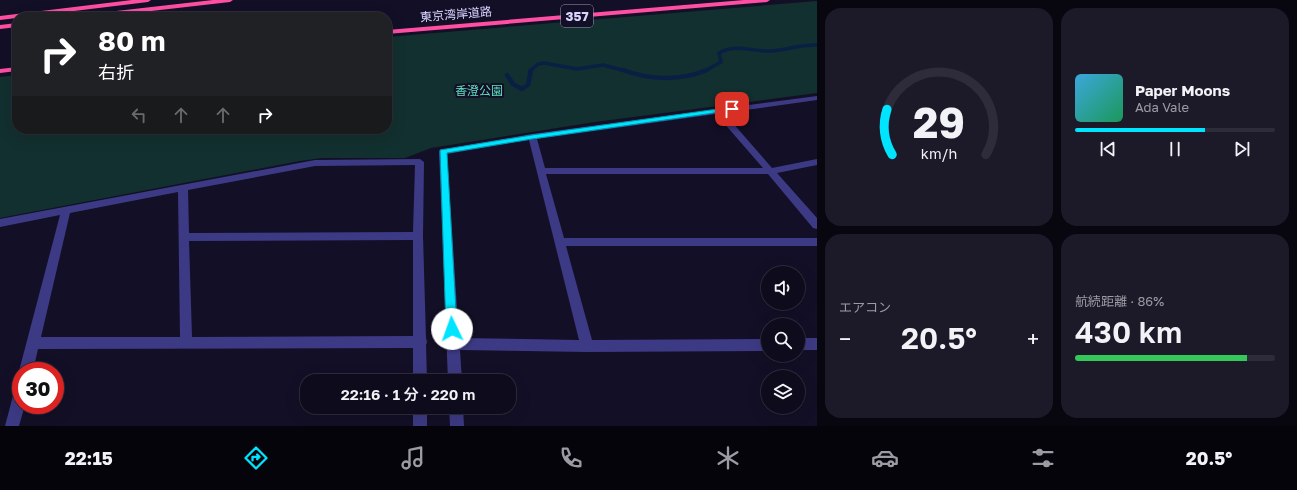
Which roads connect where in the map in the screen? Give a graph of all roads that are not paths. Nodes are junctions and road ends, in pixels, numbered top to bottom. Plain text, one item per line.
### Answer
1 (148, 0) edge
2 (230, 0) edge
3 (767, 0) edge
4 (49, 12) edge
5 (125, 12) edge
6 (12, 17) edge
7 (0, 18) edge
8 (12, 26) edge
9 (0, 27) edge
10 (392, 32) edge
11 (12, 70) edge
12 (0, 71) edge
13 (817, 98) edge
14 (718, 111) junction
15 (532, 137) junction
16 (817, 162) edge
17 (540, 171) junction
18 (770, 171) junction
19 (183, 188) junction
20 (66, 211) junction
21 (0, 223) edge
22 (817, 225) edge
23 (418, 236) junction
24 (185, 237) junction
25 (560, 242) junction
26 (817, 242) edge
27 (34, 342) junction
28 (421, 342) junction
29 (186, 343) junction
30 (452, 344) junction
31 (805, 344) edge
32 (817, 344) edge
33 (761, 345) edge
34 (587, 346) junction
35 (28, 362) edge
36 (420, 374) edge
37 (454, 374) edge
38 (15, 414) edge
39 (420, 414) edge
40 (457, 414) edge
41 (12, 426) edge
42 (420, 426) edge
43 (458, 426) edge

1 - 4 highway
2 - 5 highway
3 - 10 highway, 東京湾岸道路 / 357
6 - 7 highway
8 - 9 highway
11 - 12 highway
13 - 14 street
14 - 15 street
14 - 18 street
15 - 17 street
15 - 30 street
16 - 18 street
17 - 18 street
17 - 25 street
18 - 22 street
19 - 20 street
19 - 23 street
19 - 24 street
20 - 21 street
20 - 27 street
23 - 24 street
23 - 28 street
24 - 29 street
25 - 26 street
25 - 34 street
27 - 29 street
27 - 35 street
28 - 29 street
28 - 36 street
30 - 34 street
30 - 37 street
31 - 32 street
33 - 34 street
38 - 41 street
39 - 42 street
40 - 43 street

